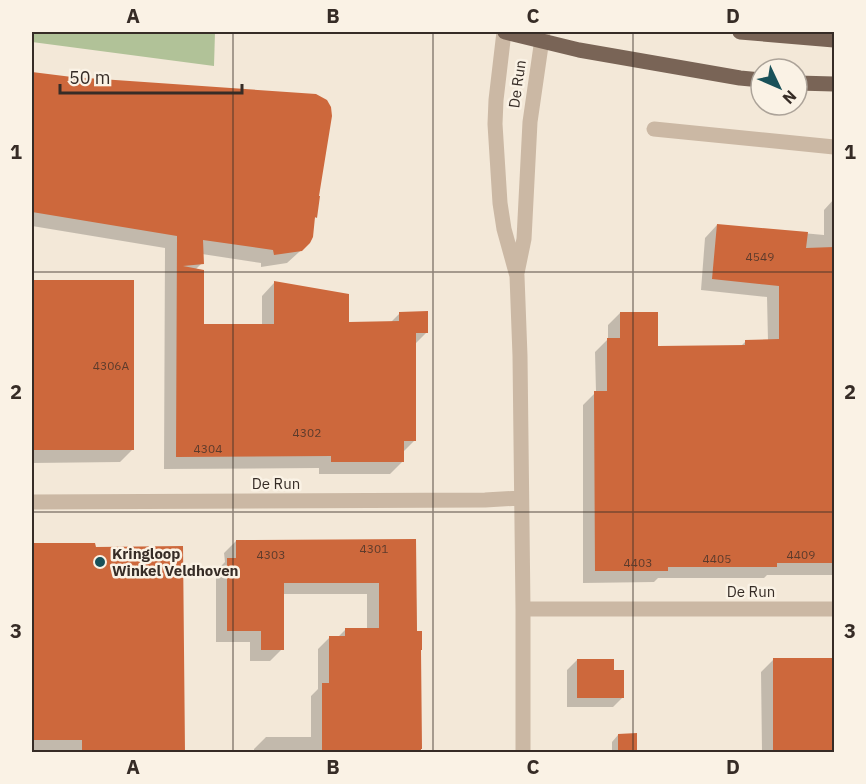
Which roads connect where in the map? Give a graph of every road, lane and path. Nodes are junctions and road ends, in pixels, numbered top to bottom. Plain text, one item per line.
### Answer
1 (504, 32) edge
2 (740, 32) edge
3 (542, 36) edge
4 (834, 40) edge
5 (749, 79) edge
6 (809, 83) edge
7 (834, 84) edge
8 (654, 129) dead end
9 (834, 147) edge
10 (517, 276) junction
11 (521, 498) junction
12 (32, 502) edge
13 (523, 609) junction
14 (834, 609) edge
15 (523, 753) edge

1 - 3 main road, De Run
1 - 10 street, De Run
2 - 4 main road
3 - 5 main road, De Run
3 - 10 street, De Run
6 - 7 main road
8 - 9 street
10 - 11 street, De Run
11 - 12 street, De Run
11 - 13 street, De Run
13 - 14 street, De Run
13 - 15 street, De Run

